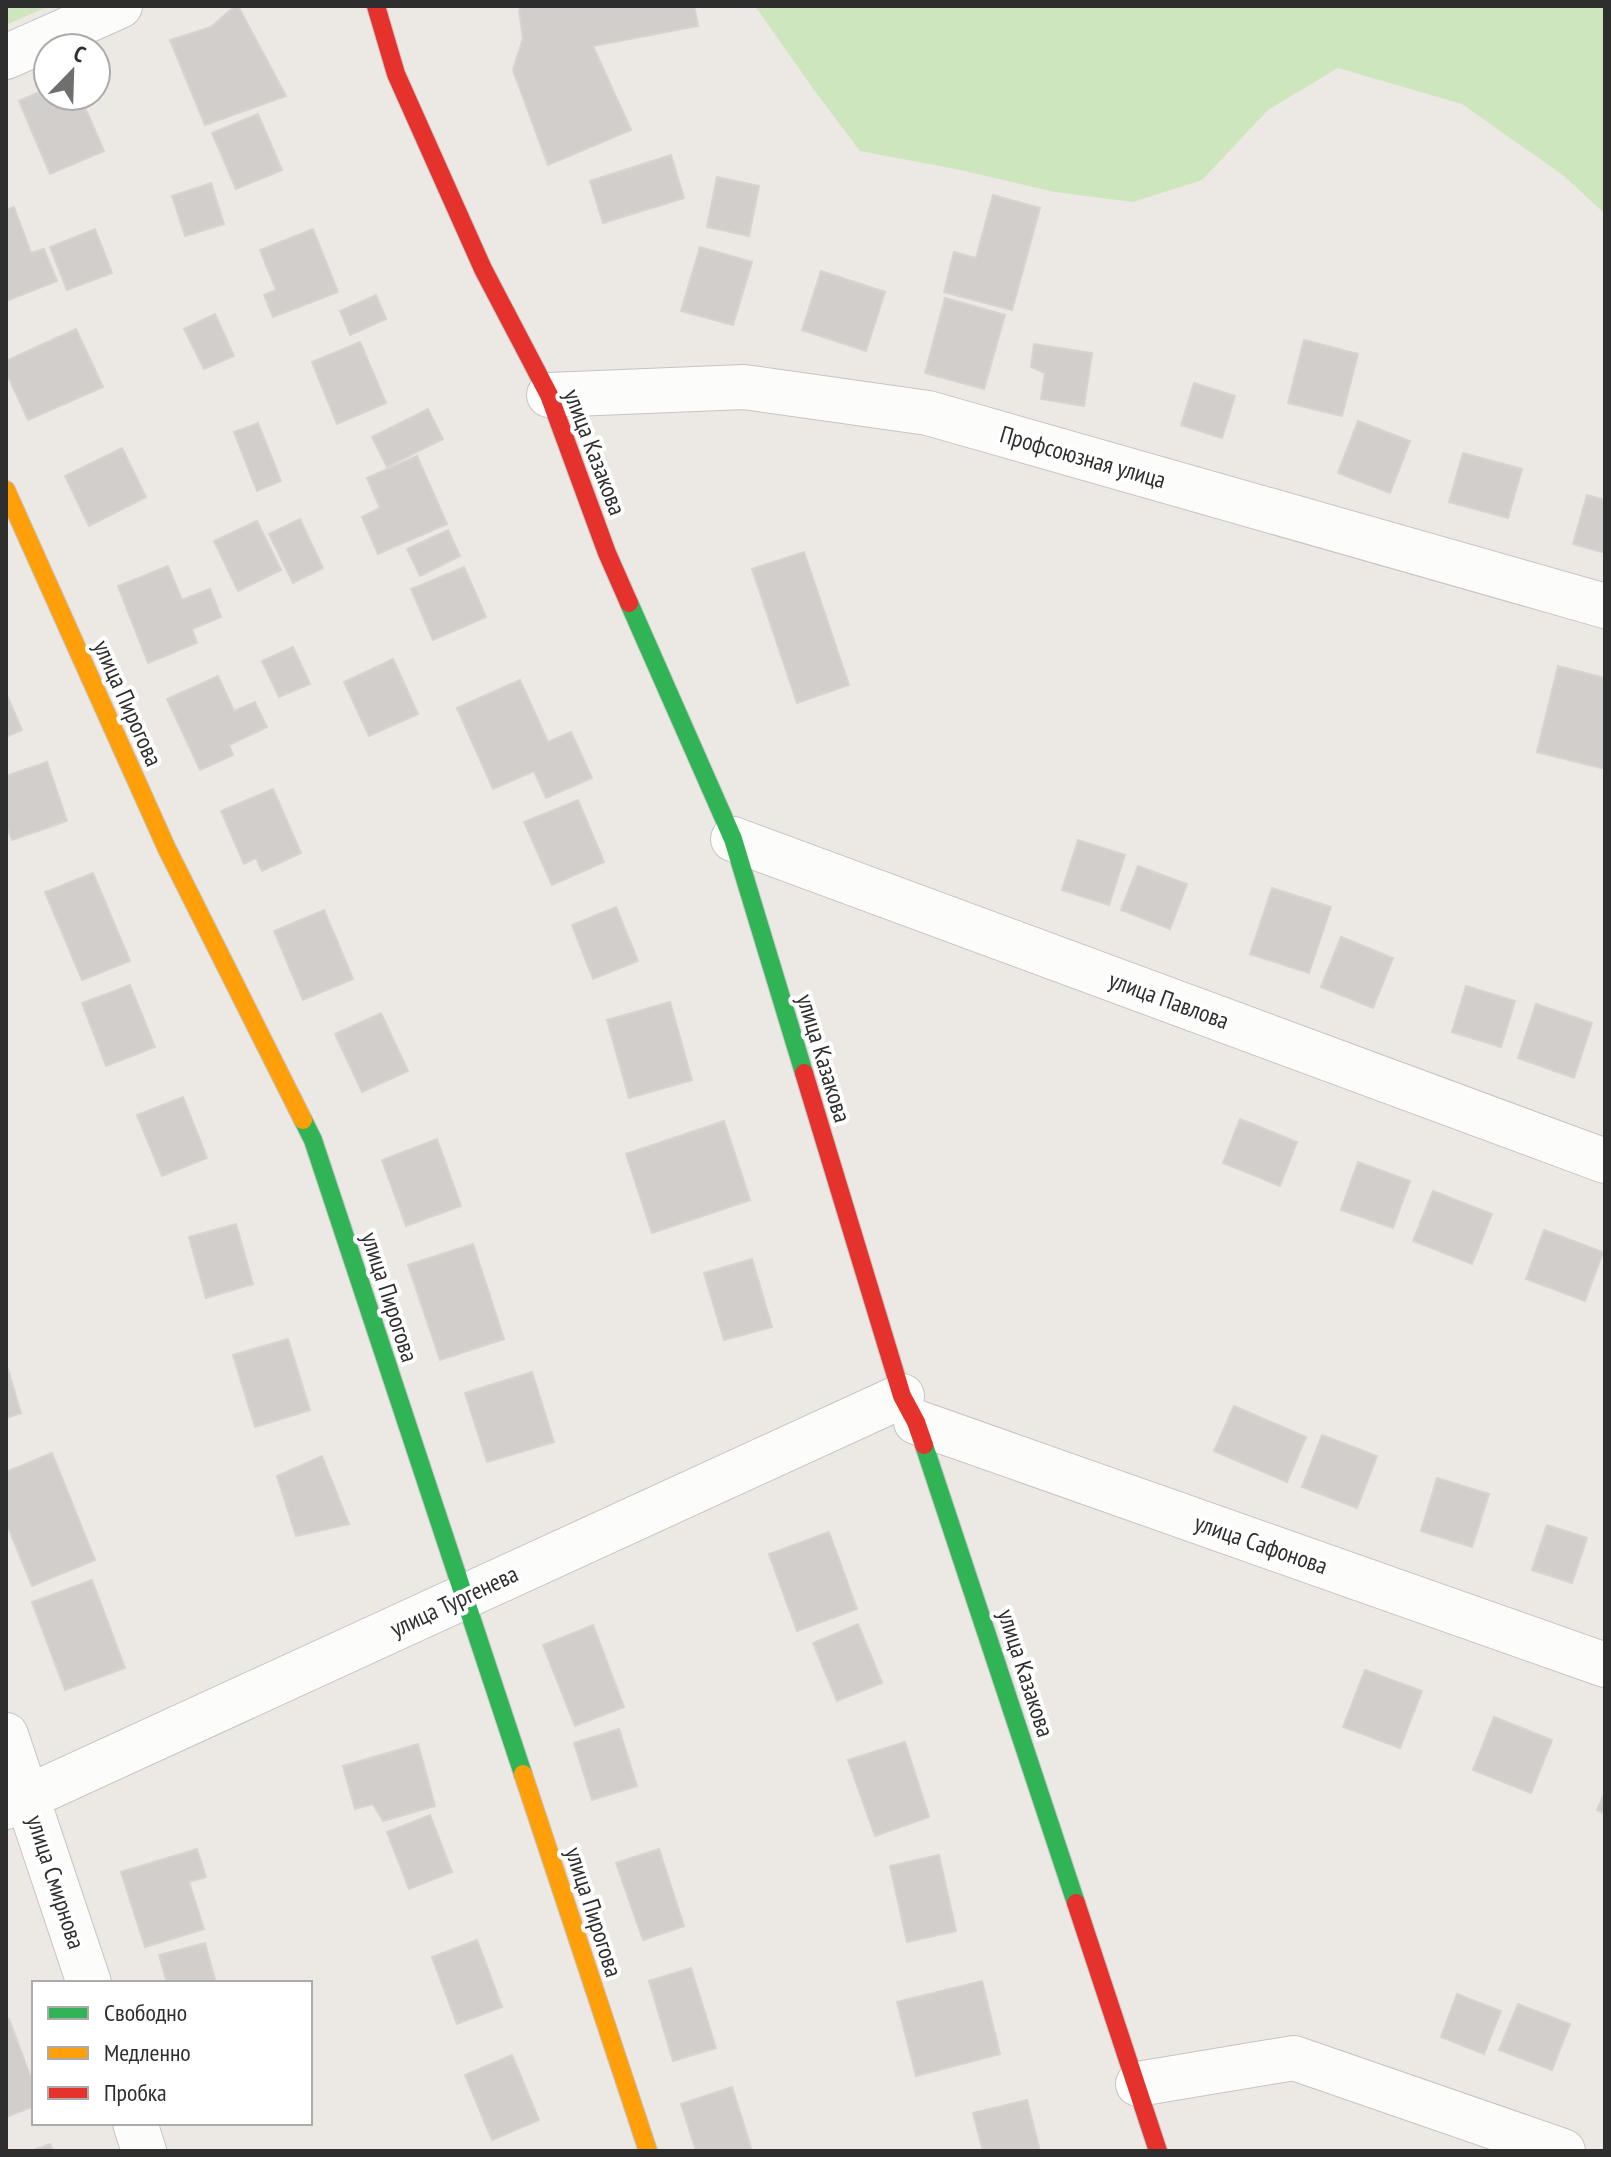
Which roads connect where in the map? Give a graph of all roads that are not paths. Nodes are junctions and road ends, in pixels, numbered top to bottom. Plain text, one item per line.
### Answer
1 (120, 6) edge
2 (376, 6) edge
3 (6, 57) edge
4 (549, 395) junction
5 (6, 490) edge
6 (1605, 606) edge
7 (733, 839) junction
8 (1605, 1161) edge
9 (909, 1409) junction
10 (464, 1596) junction
11 (1605, 1665) edge
12 (6, 1735) edge
13 (17, 1802) edge
14 (88, 1981) edge
15 (1138, 2084) junction
16 (136, 2125) edge
17 (144, 2151) edge
18 (648, 2151) edge
19 (1158, 2151) edge
20 (1563, 2151) edge

1 - 3 street
2 - 4 main road, улица Казакова
4 - 6 street, Профсоюзная улица
4 - 7 main road, улица Казакова
5 - 10 main road, улица Пирогова
7 - 8 street, улица Павлова
7 - 9 main road, улица Казакова
9 - 10 street, улица Тургенева
9 - 11 street, улица Сафонова
9 - 15 main road, улица Казакова
10 - 13 street, улица Тургенева
10 - 18 main road, улица Пирогова
12 - 13 street, улица Смирнова
13 - 14 street, улица Смирнова
15 - 19 main road, улица Казакова
15 - 20 street
16 - 17 street

